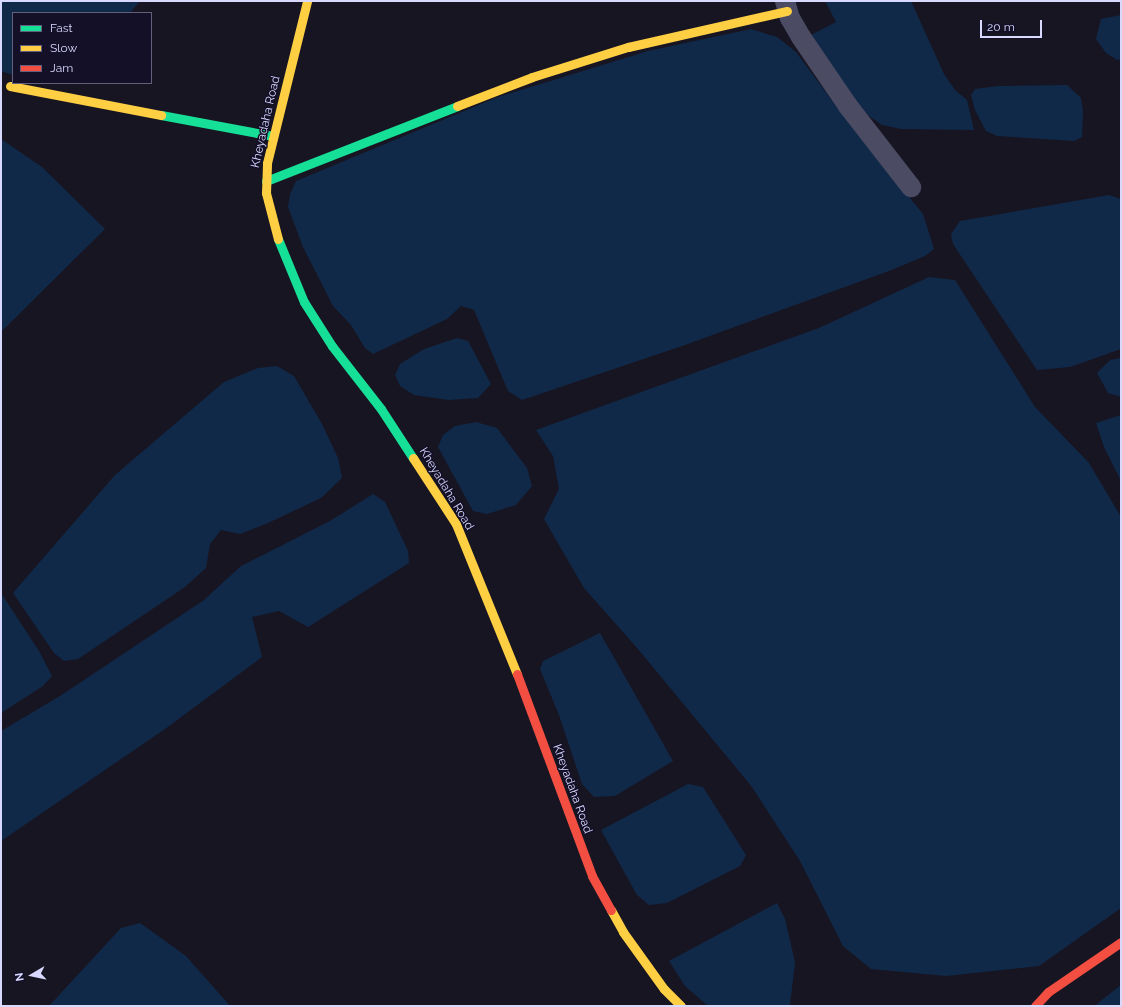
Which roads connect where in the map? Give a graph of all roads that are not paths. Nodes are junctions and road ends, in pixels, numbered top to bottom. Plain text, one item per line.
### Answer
1 (308, 1) edge
2 (786, 6) edge
3 (10, 86) dead end
4 (273, 136) junction
5 (266, 181) junction
6 (911, 186) dead end
7 (1121, 942) edge
8 (681, 1006) edge
9 (1035, 1006) edge

1 - 4 main road, Kheyadaha Road
2 - 5 main road
2 - 6 street
3 - 4 main road
4 - 5 main road, Kheyadaha Road
5 - 8 main road, Kheyadaha Road
7 - 9 main road

